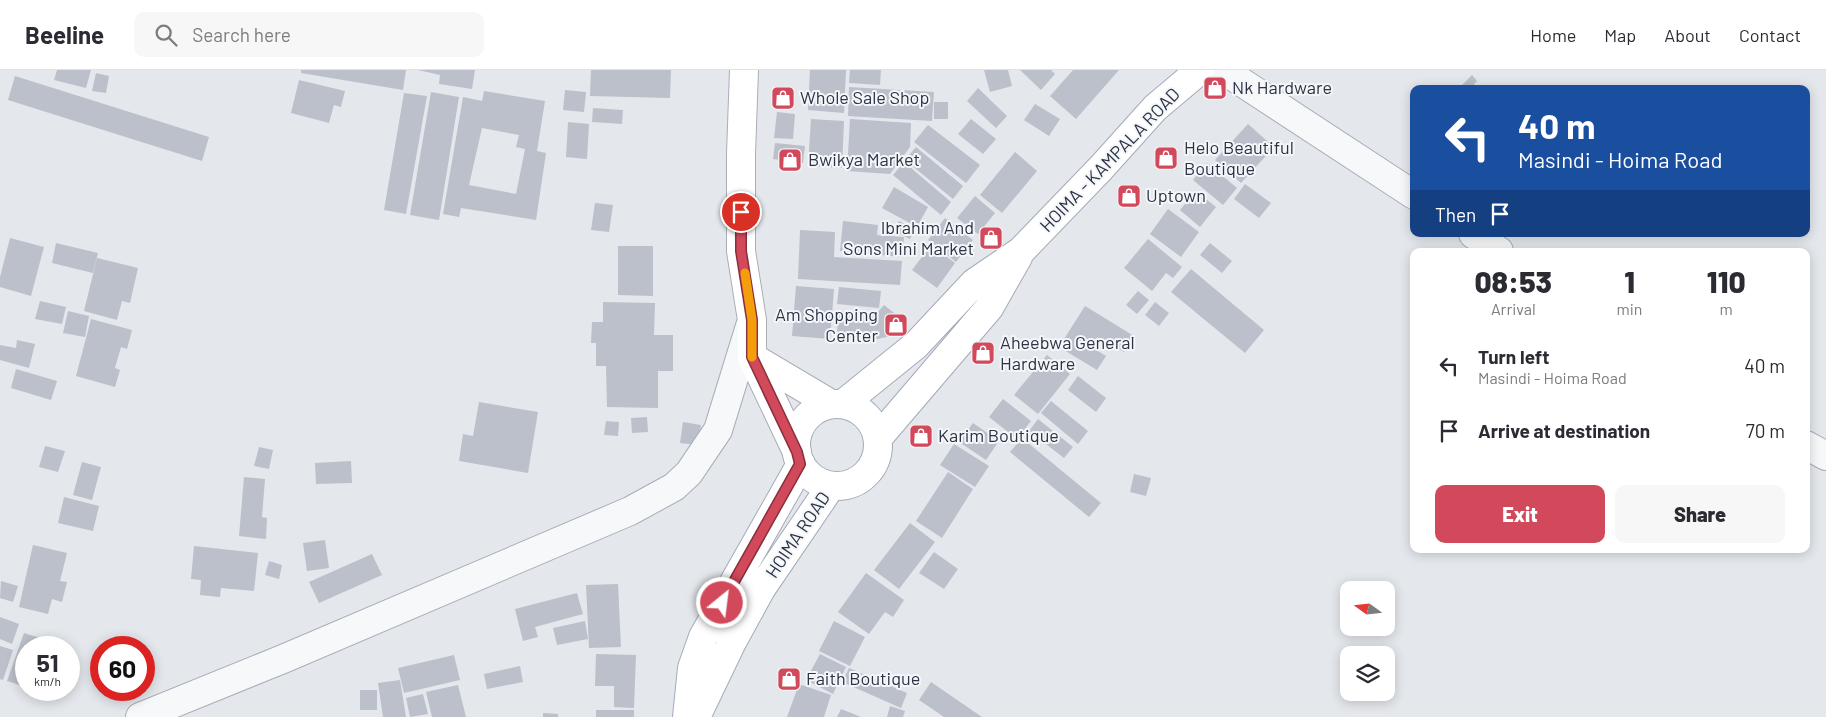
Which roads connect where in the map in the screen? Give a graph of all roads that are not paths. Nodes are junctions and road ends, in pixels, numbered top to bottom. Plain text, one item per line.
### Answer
1 (744, 70) edge
2 (1200, 70) edge
3 (1222, 70) edge
4 (1410, 192) edge
5 (1478, 237) edge
6 (1495, 248) edge
7 (1022, 251) junction
8 (752, 320) junction
9 (752, 357) junction
10 (837, 404) junction
11 (878, 438) junction
12 (1810, 447) edge
13 (1826, 456) edge
14 (799, 458) junction
15 (831, 486) junction
16 (140, 717) edge
17 (687, 717) edge
18 (696, 717) edge

1 - 8 main road
2 - 7 main road, HOIMA - KAMPALA ROAD
3 - 4 street
5 - 6 street
7 - 10 main road, HOIMA - KAMPALA ROAD
7 - 11 main road, HOIMA - KAMPALA ROAD
8 - 9 main road
8 - 16 street
9 - 10 main road
9 - 14 main road
10 - 11 main road
10 - 14 main road
11 - 15 main road
12 - 13 street
14 - 15 main road
14 - 17 main road, HOIMA ROAD
15 - 18 main road, HOIMA ROAD

